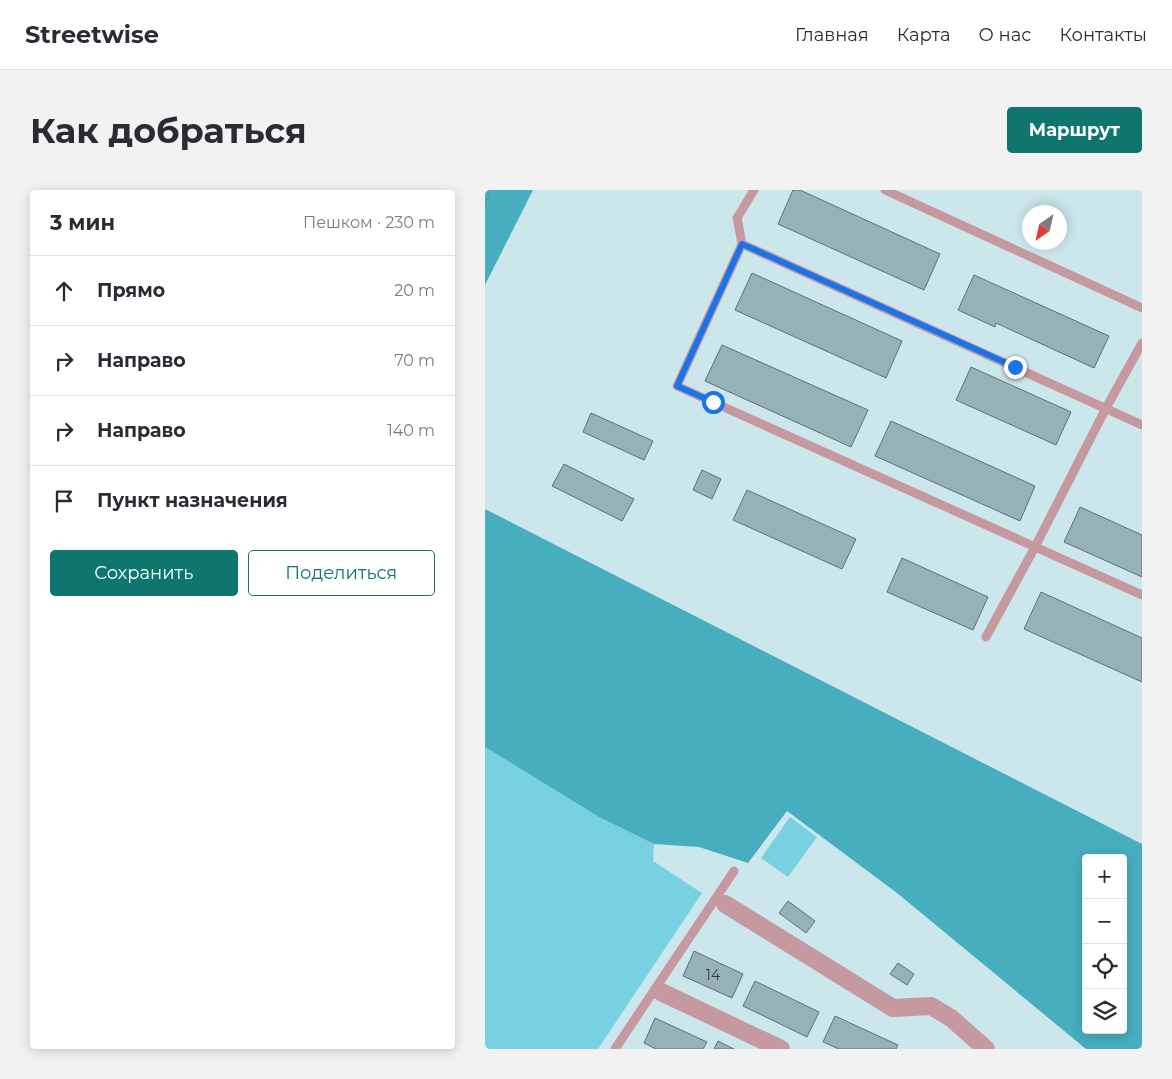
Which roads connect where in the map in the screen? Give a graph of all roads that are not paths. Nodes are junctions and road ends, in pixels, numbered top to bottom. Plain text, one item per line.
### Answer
1 (754, 190) edge
2 (885, 190) edge
3 (742, 244) junction
4 (1142, 308) edge
5 (1142, 343) edge
6 (1106, 408) junction
7 (1142, 425) edge
8 (1035, 547) junction
9 (1142, 595) edge
10 (986, 637) dead end
11 (734, 871) dead end
12 (725, 904) dead end
13 (658, 990) junction
14 (615, 1049) edge
15 (781, 1049) edge
16 (986, 1049) edge

1 - 3 lane
2 - 4 lane
3 - 6 lane
3 - 8 lane
5 - 6 lane
6 - 7 lane
6 - 8 lane
8 - 9 lane
8 - 10 lane
11 - 13 lane
12 - 16 street
13 - 14 lane
13 - 15 street

